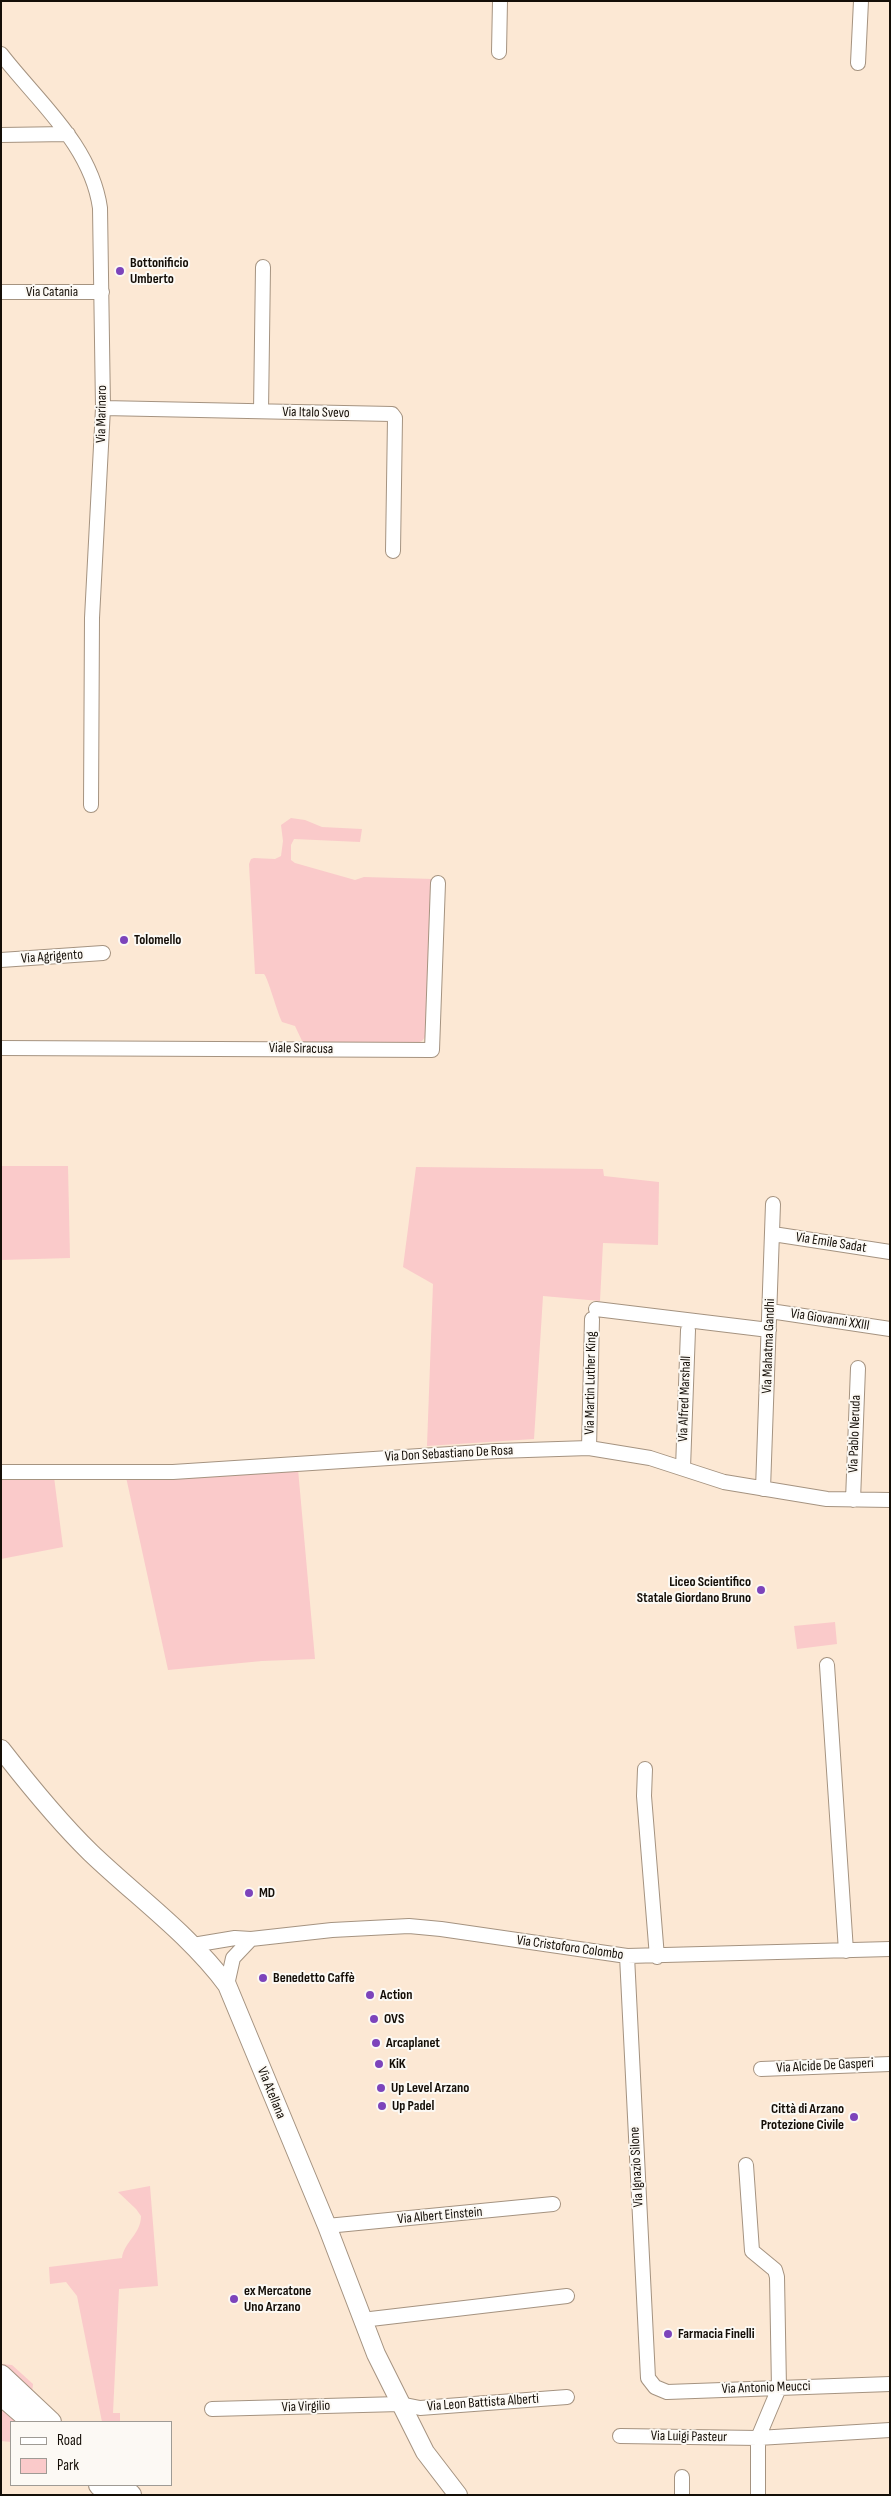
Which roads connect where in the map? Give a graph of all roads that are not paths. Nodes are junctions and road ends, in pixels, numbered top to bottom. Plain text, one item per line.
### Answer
1 (500, 1) edge
2 (861, 1) edge
3 (499, 52) dead end
4 (1, 54) edge
5 (858, 63) dead end
6 (68, 134) junction
7 (1, 135) edge
8 (263, 267) dead end
9 (1, 292) edge
10 (102, 292) junction
11 (103, 408) junction
12 (261, 411) junction
13 (393, 551) dead end
14 (91, 806) dead end
15 (438, 882) dead end
16 (103, 953) dead end
17 (1, 960) edge
18 (1, 1048) edge
19 (773, 1204) dead end
20 (773, 1234) junction
21 (890, 1252) edge
22 (770, 1311) junction
23 (890, 1329) edge
24 (688, 1330) dead end
25 (769, 1330) junction
26 (858, 1368) dead end
27 (589, 1448) junction
28 (683, 1468) junction
29 (1, 1472) edge
30 (763, 1489) junction
31 (853, 1500) junction
32 (890, 1500) edge
33 (828, 1665) dead end
34 (1, 1749) edge
35 (645, 1769) dead end
36 (251, 1939) junction
37 (193, 1945) junction
38 (890, 1949) edge
39 (846, 1951) junction
40 (627, 1956) junction
41 (656, 1957) junction
42 (228, 1985) junction
43 (890, 2064) edge
44 (761, 2069) dead end
45 (746, 2165) dead end
46 (553, 2204) dead end
47 (326, 2226) junction
48 (567, 2296) dead end
49 (362, 2320) junction
50 (1, 2375) edge
51 (648, 2378) joint
52 (1, 2381) edge
53 (890, 2384) edge
54 (779, 2388) junction
55 (1, 2395) edge
56 (567, 2396) dead end
57 (400, 2404) junction
58 (212, 2409) dead end
59 (33, 2415) edge
60 (48, 2421) edge
61 (890, 2430) edge
62 (620, 2436) dead end
63 (758, 2438) junction
64 (682, 2477) dead end
65 (100, 2486) edge
66 (121, 2486) edge
67 (110, 2495) edge
68 (131, 2495) edge
69 (458, 2495) edge
70 (682, 2495) edge
71 (758, 2495) edge

1 - 3 street
2 - 5 street
4 - 6 street, Via Marinaro
6 - 7 street
6 - 10 street, Via Marinaro
8 - 12 street
9 - 10 street, Via Catania
10 - 11 street, Via Marinaro
11 - 12 street, Via Italo Svevo
11 - 14 street, Via Marinaro
12 - 13 street, Via Italo Svevo
15 - 18 street, Viale Siracusa
16 - 17 street, Via Agrigento
19 - 20 street, Via Mahatma Gandhi
20 - 21 street, Via Emile Sadat
20 - 22 street, Via Mahatma Gandhi
22 - 23 street, Via Giovanni XXIII
22 - 25 street, Via Mahatma Gandhi
24 - 28 street, Via Alfred Marshall
25 - 27 street, Via Martin Luther King
25 - 30 street, Via Mahatma Gandhi
26 - 31 street, Via Pablo Neruda
27 - 28 street, Via Don Sebastiano De Rosa
27 - 29 street, Via Don Sebastiano De Rosa
28 - 30 street, Via Don Sebastiano De Rosa
30 - 31 street, Via Don Sebastiano De Rosa
31 - 32 street, Via Don Sebastiano De Rosa
33 - 39 street
34 - 37 main road, Via Atellana
35 - 41 street
36 - 37 street, Via Cristoforo Colombo
36 - 40 street, Via Cristoforo Colombo
36 - 42 street
37 - 42 main road, Via Atellana
38 - 39 street, Via Cristoforo Colombo
39 - 41 street, Via Cristoforo Colombo
40 - 41 street, Via Cristoforo Colombo
40 - 51 street, Via Ignazio Silone
42 - 47 main road, Via Atellana
43 - 44 street, Via Alcide De Gasperi
45 - 54 street
46 - 47 street, Via Albert Einstein
47 - 49 main road, Via Atellana
48 - 49 street
49 - 57 main road, Via Atellana
50 - 59 highway
51 - 54 street, Via Antonio Meucci
52 - 59 highway
53 - 54 street, Via Antonio Meucci
54 - 63 street
55 - 59 highway
56 - 57 street, Via Leon Battista Alberti
57 - 58 street, Via Virgilio
57 - 69 main road, Via Atellana
59 - 60 highway
61 - 63 street, Via Luigi Pasteur
62 - 63 street, Via Luigi Pasteur
63 - 71 street
64 - 70 street
65 - 67 highway
66 - 68 highway

